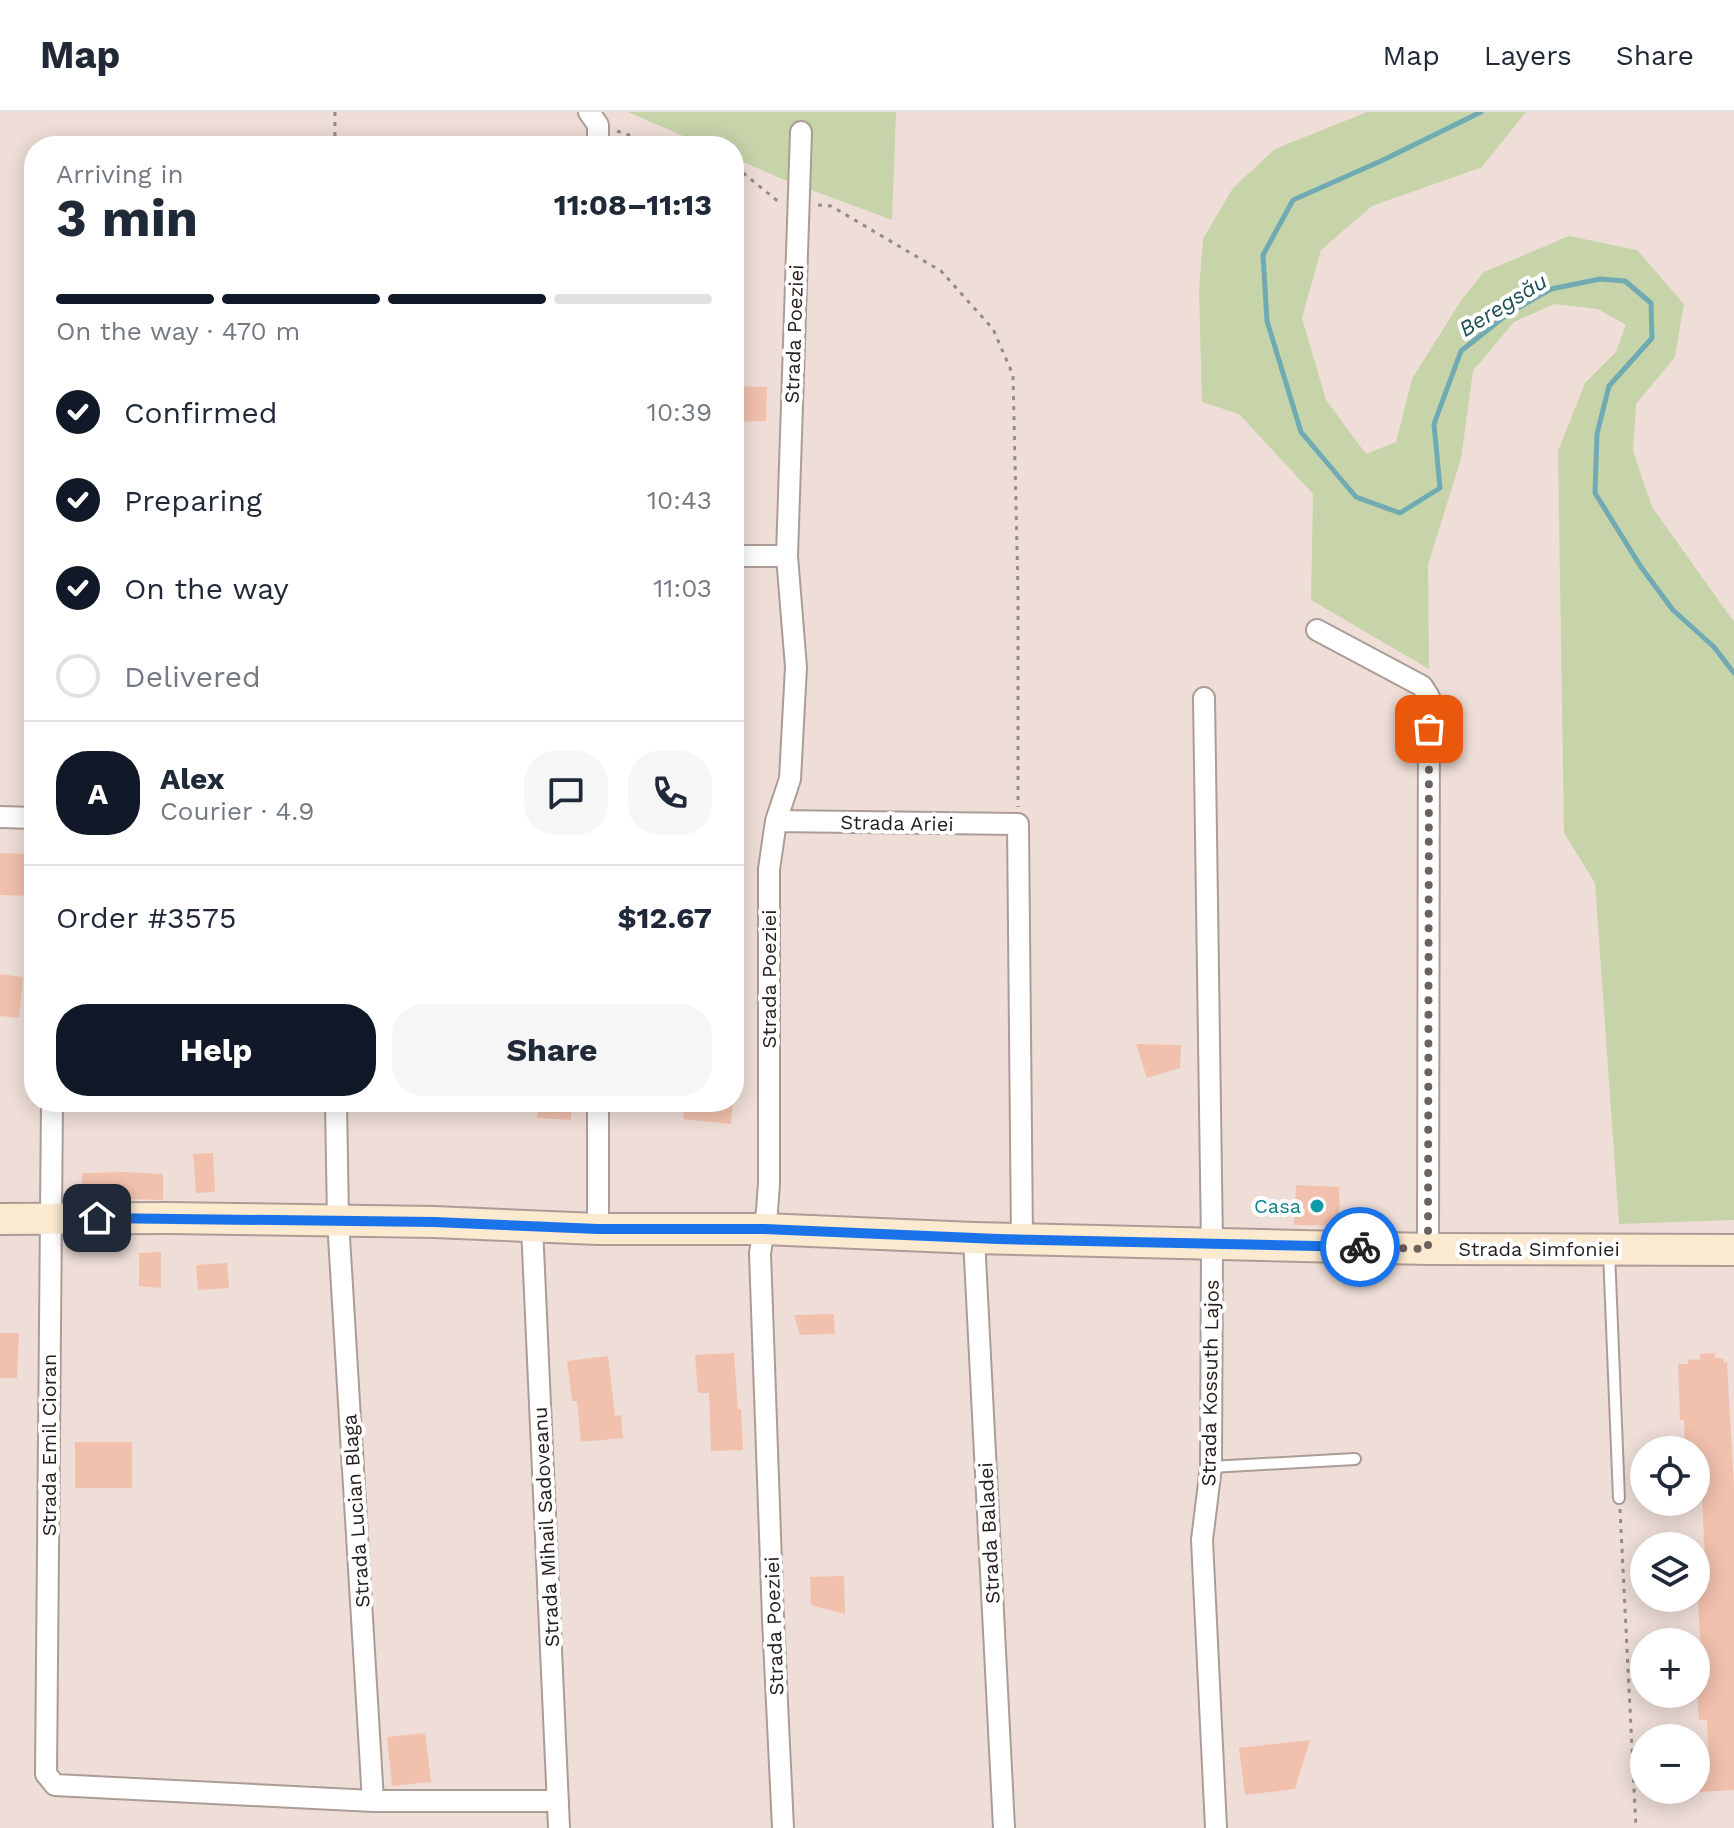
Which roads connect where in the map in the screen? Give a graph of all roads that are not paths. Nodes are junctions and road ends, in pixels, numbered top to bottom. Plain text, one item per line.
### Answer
1 (801, 132) dead end
2 (744, 556) edge
3 (787, 556) junction
4 (1317, 630) dead end
5 (1204, 698) dead end
6 (0, 817) edge
7 (24, 818) edge
8 (776, 821) junction
9 (52, 1112) edge
10 (336, 1112) edge
11 (598, 1112) edge
12 (0, 1219) edge
13 (51, 1219) junction
14 (338, 1220) junction
15 (532, 1226) junction
16 (598, 1229) junction
17 (764, 1229) junction
18 (974, 1238) junction
19 (1022, 1239) junction
20 (1212, 1244) junction
21 (1428, 1249) junction
22 (1609, 1250) junction
23 (1734, 1250) edge
24 (1355, 1459) dead end
25 (1211, 1467) junction
26 (1619, 1498) road end
27 (373, 1801) junction
28 (558, 1801) junction
29 (559, 1828) edge
30 (783, 1828) edge
31 (1004, 1828) edge
32 (1216, 1828) edge

1 - 3 street, Strada Poeziei
2 - 3 street
3 - 8 street, Strada Poeziei
4 - 21 street
5 - 20 street, Strada Kossuth Lajos
6 - 7 street
8 - 17 street, Strada Poeziei
8 - 19 street, Strada Ariei
9 - 13 street, Strada Emil Cioran
10 - 14 street, Strada Lucian Blaga
11 - 16 street
12 - 13 street, Strada Simfoniei
13 - 14 street, Strada Simfoniei
13 - 27 street, Strada Emil Cioran
14 - 15 street, Strada Simfoniei
14 - 27 street, Strada Lucian Blaga
15 - 16 street, Strada Simfoniei
15 - 28 street, Strada Mihail Sadoveanu
16 - 17 street, Strada Simfoniei
17 - 18 street, Strada Simfoniei
17 - 30 street, Strada Poeziei
18 - 19 street, Strada Simfoniei
18 - 31 street, Strada Baladei
19 - 20 street, Strada Simfoniei
20 - 21 street, Strada Simfoniei
20 - 25 street, Strada Kossuth Lajos
21 - 22 street, Strada Simfoniei
22 - 23 street, Strada Simfoniei
22 - 26 lane
24 - 25 lane
25 - 32 street, Strada Kossuth Lajos
27 - 28 street
28 - 29 street, Strada Mihail Sadoveanu

